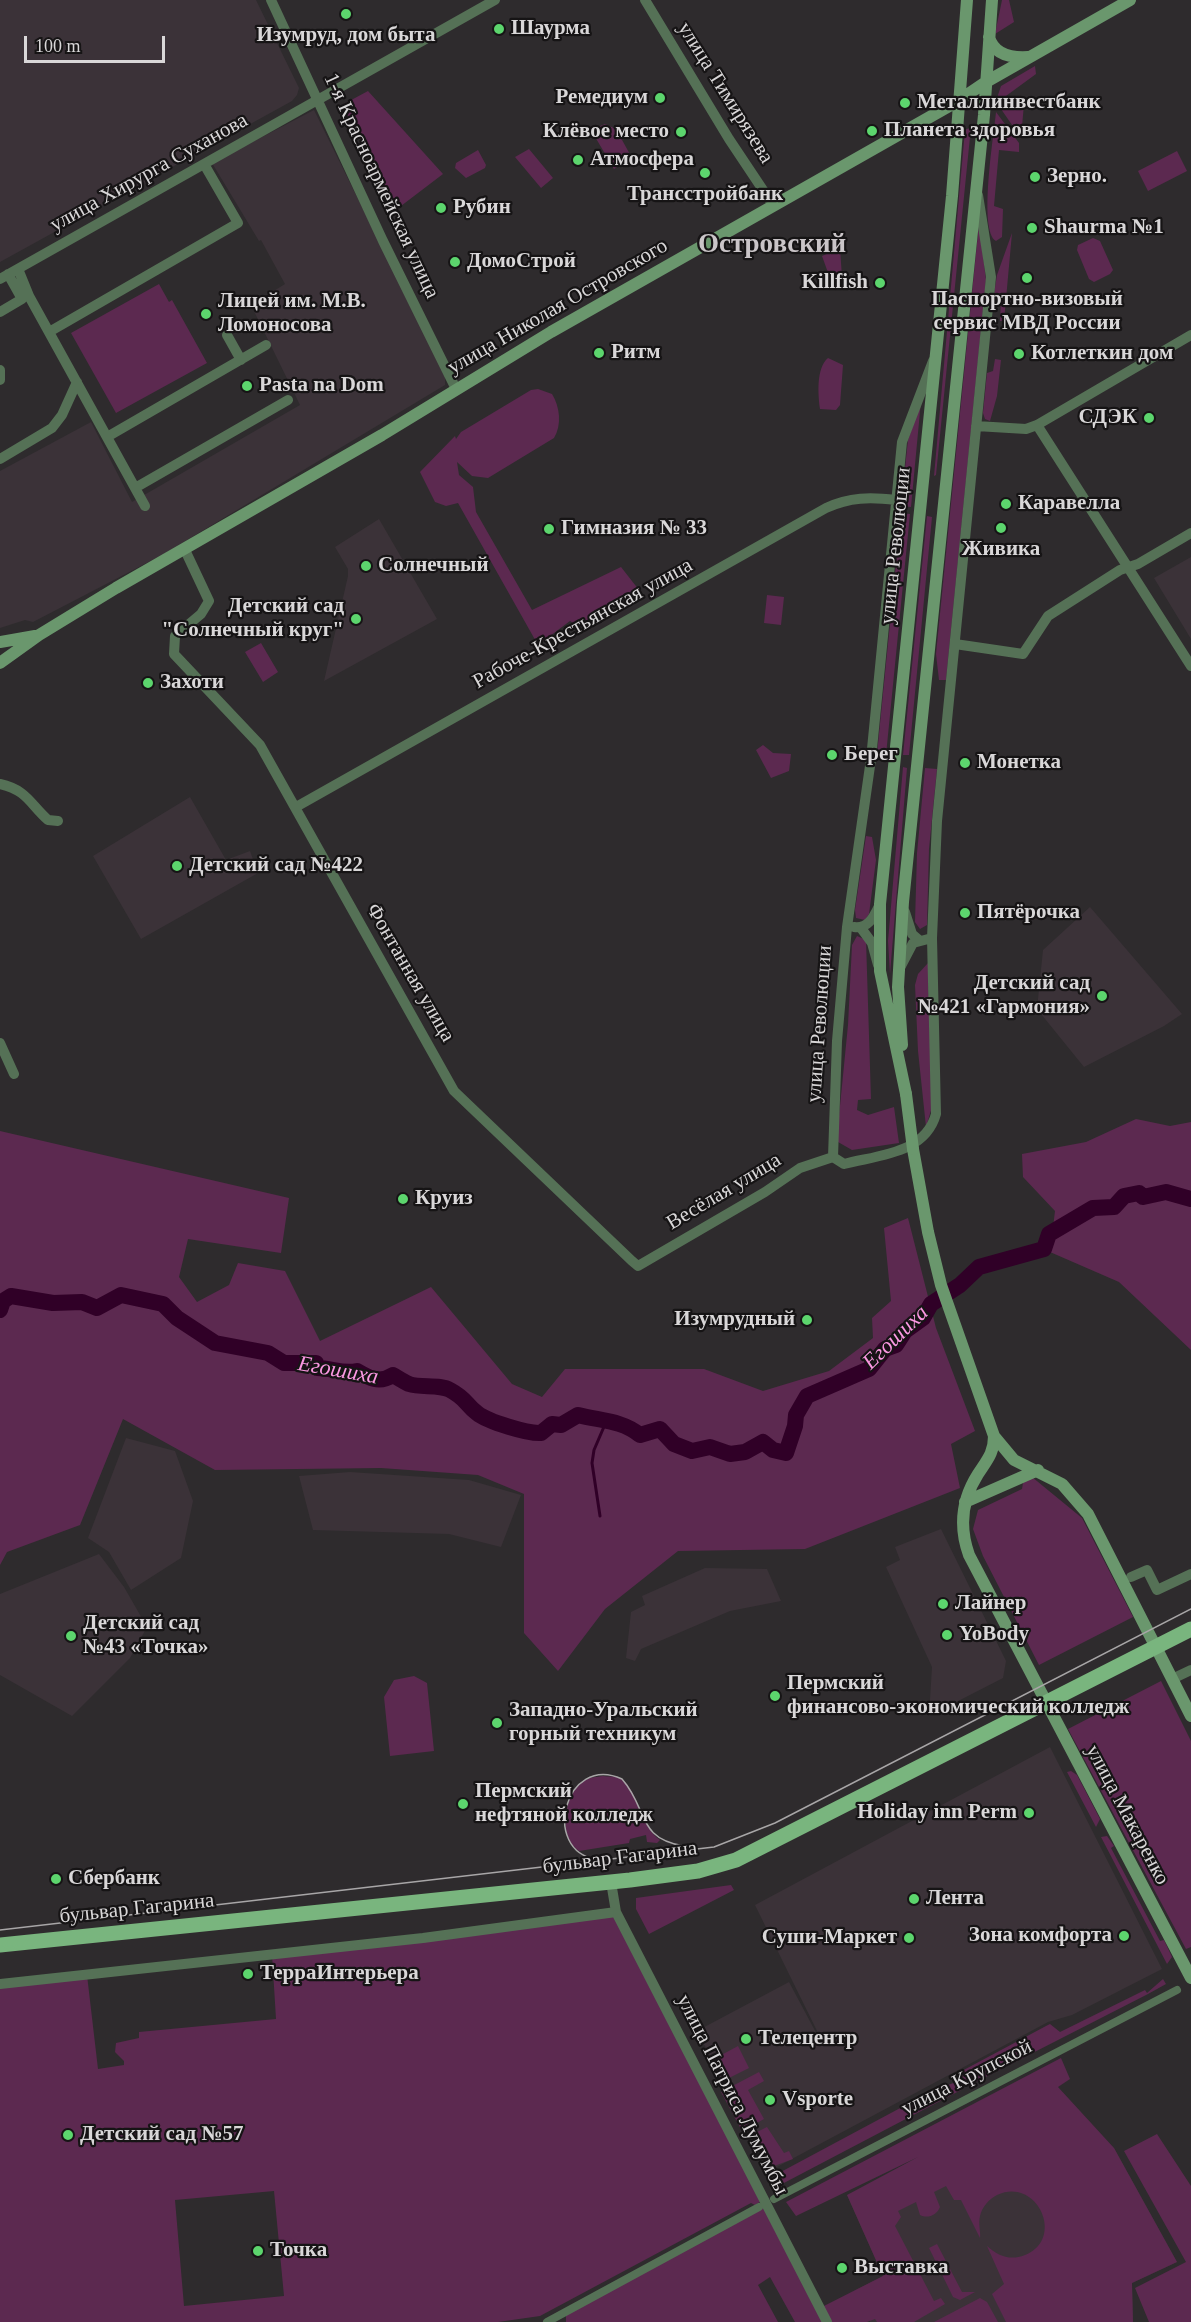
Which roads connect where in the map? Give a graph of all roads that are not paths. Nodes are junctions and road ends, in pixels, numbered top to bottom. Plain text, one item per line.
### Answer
1 (271, 0) edge
2 (495, 0) edge
3 (645, 0) edge
4 (967, 0) edge
5 (992, 0) edge
6 (1130, 0) edge
7 (989, 34) junction
8 (1029, 57) junction
9 (986, 82) junction
10 (317, 99) junction
11 (958, 101) junction
12 (204, 164) junction
13 (977, 186) junction
14 (773, 205) junction
15 (9, 274) edge
16 (0, 312) edge
17 (49, 332) junction
18 (227, 334) dead end
19 (1191, 335) edge
20 (266, 345) dead end
21 (241, 360) junction
22 (933, 360) junction
23 (0, 370) edge
24 (0, 380) edge
25 (77, 382) junction
26 (456, 389) junction
27 (288, 400) dead end
28 (1037, 425) junction
29 (976, 426) junction
30 (107, 437) junction
31 (0, 459) edge
32 (922, 476) junction
33 (945, 477) junction
34 (135, 488) junction
35 (896, 500) junction
36 (145, 506) dead end
37 (1191, 533) edge
38 (185, 550) junction
39 (1128, 567) junction
40 (39, 635) junction
41 (0, 642) edge
42 (955, 644) junction
43 (0, 663) edge
44 (1191, 666) edge
45 (0, 784) edge
46 (296, 807) junction
47 (58, 821) dead end
48 (903, 902) junction
49 (880, 904) junction
50 (847, 927) junction
51 (861, 928) junction
52 (932, 938) junction
53 (919, 940) junction
54 (880, 971) junction
55 (898, 972) junction
56 (0, 1042) edge
57 (14, 1074) dead end
58 (906, 1094) junction
59 (832, 1157) junction
60 (638, 1266) joint
61 (994, 1436) junction
62 (1038, 1470) junction
63 (965, 1502) junction
64 (1191, 1574) edge
65 (1131, 1577) dead end
66 (1191, 1629) edge
67 (1155, 1647) junction
68 (1191, 1670) edge
69 (1172, 1679) junction
70 (1045, 1702) junction
71 (1191, 1716) edge
72 (611, 1882) junction
73 (616, 1912) junction
74 (0, 1945) edge
75 (1186, 1955) edge
76 (1191, 1978) edge
77 (0, 1984) edge
78 (1177, 1990) dead end
79 (774, 2199) dead end
80 (759, 2207) dead end
81 (547, 2322) edge
82 (827, 2322) edge

1 - 10 street, 1-я Красноармейская улица
2 - 10 street, улица Хирурга Суханова
3 - 14 street, улица Тимирязева
4 - 11 main road, улица Революции
5 - 7 main road, улица Революции
6 - 8 main road, улица Николая Островского
7 - 8 main road
7 - 9 main road, улица Революции
8 - 9 main road, улица Николая Островского
9 - 11 main road, улица Николая Островского
9 - 13 main road, улица Революции
10 - 12 street, улица Хирурга Суханова
10 - 26 street, 1-я Красноармейская улица
11 - 14 main road, улица Николая Островского
11 - 22 main road, улица Революции
12 - 15 street, улица Хирурга Суханова
12 - 17 street
13 - 29 street
13 - 33 main road, улица Революции
14 - 26 main road, улица Николая Островского
15 - 16 street
15 - 17 street
17 - 25 street
18 - 21 street
19 - 28 street
20 - 21 street
21 - 30 street
22 - 32 main road, улица Революции
22 - 35 street, улица Революции
23 - 24 street
25 - 30 street
25 - 31 street
26 - 38 main road, улица Николая Островского
27 - 34 street
28 - 29 street
28 - 39 street
29 - 42 street
30 - 34 street
32 - 33 main road
32 - 49 main road, улица Революции
33 - 48 main road, улица Революции
34 - 36 street
35 - 46 street, Рабоче-Крестьянская улица
35 - 50 street, улица Революции
37 - 39 street
38 - 40 main road, улица Николая Островского
38 - 46 street, Фонтанная улица
39 - 42 street
39 - 44 street
40 - 41 main road, улица Николая Островского
40 - 43 main road, улица Николая Островского
42 - 52 street
45 - 47 street
46 - 60 street, Фонтанная улица
48 - 53 street
48 - 55 main road, улица Революции
49 - 51 street
49 - 54 main road, улица Революции
50 - 51 street
50 - 59 street, улица Революции
51 - 54 street
52 - 53 street
52 - 59 street
53 - 55 street
54 - 58 main road, улица Революции
55 - 58 main road, улица Революции
56 - 57 street
58 - 61 main road, улица Революции, bridge
59 - 60 street, Весёлая улица
61 - 62 main road, улица Революции
61 - 63 main road
62 - 63 main road
62 - 67 main road, улица Революции
63 - 70 main road
64 - 65 street
66 - 67 main road, бульвар Гагарина
67 - 69 main road
67 - 70 main road, бульвар Гагарина
68 - 69 street
69 - 71 main road
70 - 72 main road, бульвар Гагарина
70 - 75 main road, улица Макаренко
72 - 73 street, улица Патриса Лумумбы
72 - 74 main road, бульвар Гагарина
73 - 77 street
73 - 82 street, улица Патриса Лумумбы
75 - 76 main road, улица Макаренко
78 - 79 street, улица Крупской
80 - 81 street

